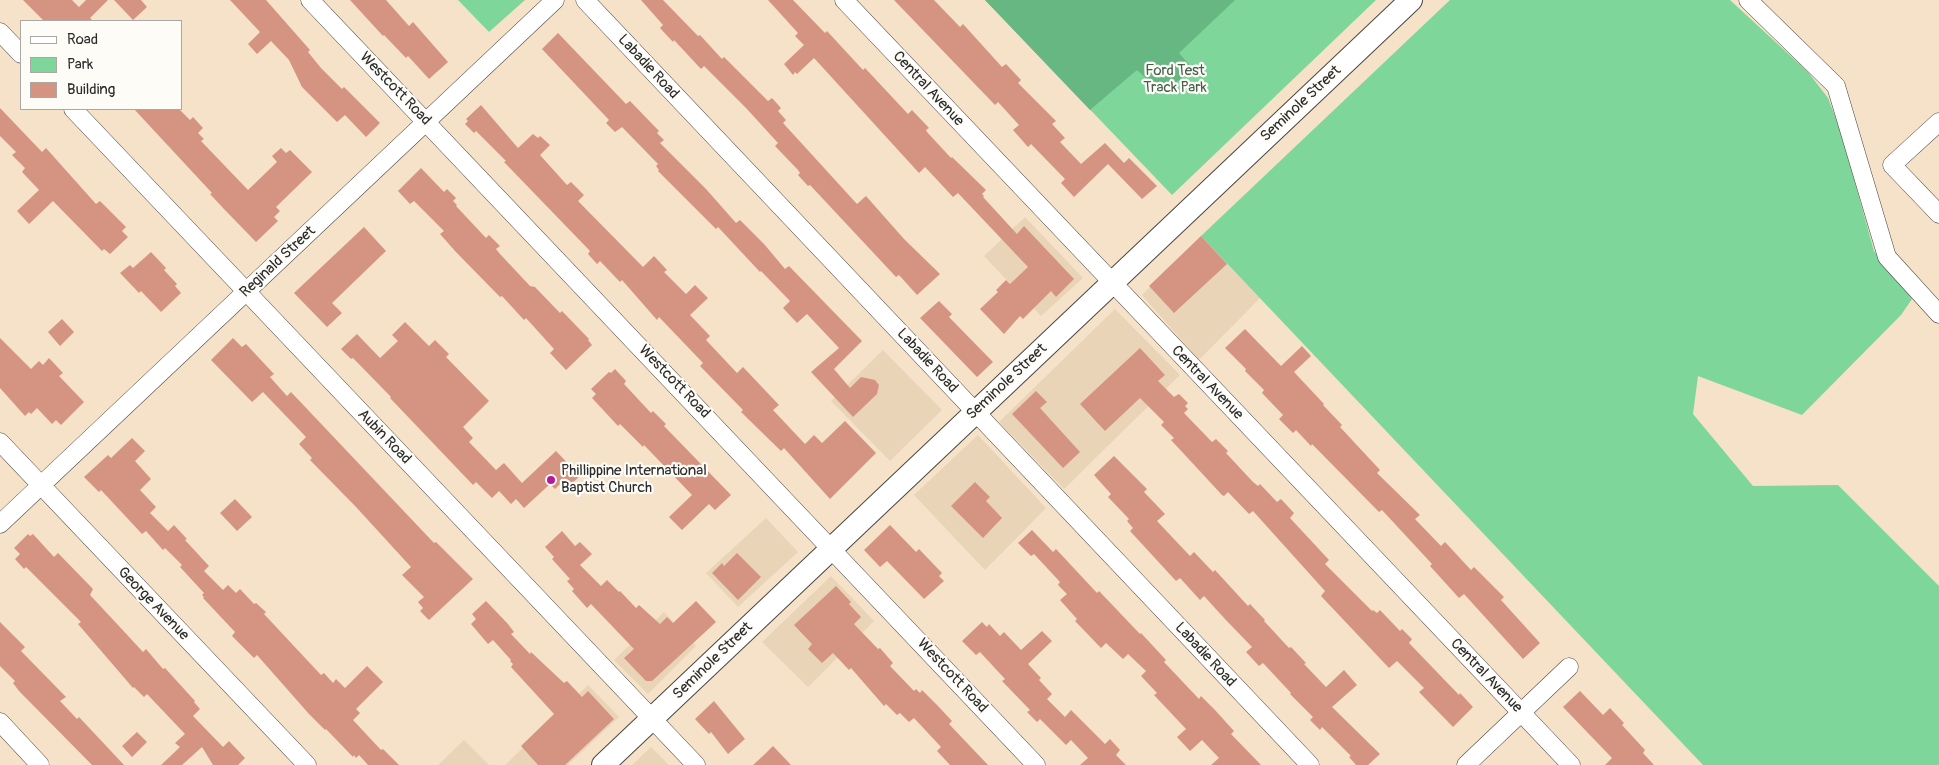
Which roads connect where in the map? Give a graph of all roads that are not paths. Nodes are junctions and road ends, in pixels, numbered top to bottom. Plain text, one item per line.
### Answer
1 (310, 0) edge
2 (555, 0) edge
3 (585, 0) edge
4 (844, 0) edge
5 (1410, 0) edge
6 (1748, 0) edge
7 (0, 32) edge
8 (20, 53) edge
9 (74, 110) edge
10 (426, 122) junction
11 (1939, 122) edge
12 (1939, 214) edge
13 (1112, 283) junction
14 (246, 292) junction
15 (1939, 314) edge
16 (975, 412) junction
17 (0, 442) edge
18 (41, 485) junction
19 (0, 524) edge
20 (832, 549) junction
21 (1569, 667) dead end
22 (1521, 713) junction
23 (652, 719) junction
24 (0, 722) edge
25 (40, 765) edge
26 (306, 765) edge
27 (603, 765) edge
28 (696, 765) edge
29 (1036, 765) edge
30 (1310, 765) edge
31 (1466, 765) edge
32 (1571, 765) edge

1 - 10 street, Westcott Road
2 - 10 street, Reginald Street
3 - 16 street, Labadie Road
4 - 13 street, Central Avenue
5 - 13 street, Seminole Street
6 - 15 street
7 - 8 street
9 - 14 street, Aubin Road
10 - 14 street, Reginald Street
10 - 20 street, Westcott Road
11 - 12 street
13 - 16 street, Seminole Street
13 - 22 street, Central Avenue
14 - 18 street, Reginald Street
14 - 23 street, Aubin Road
16 - 20 street, Seminole Street
16 - 30 street, Labadie Road
17 - 18 street, George Avenue
18 - 19 street, Reginald Street
18 - 26 street, George Avenue
20 - 23 street, Seminole Street
20 - 29 street, Westcott Road
21 - 22 street
22 - 31 street
22 - 32 street, Central Avenue
23 - 27 street, Seminole Street
23 - 28 street, Aubin Road
24 - 25 street

